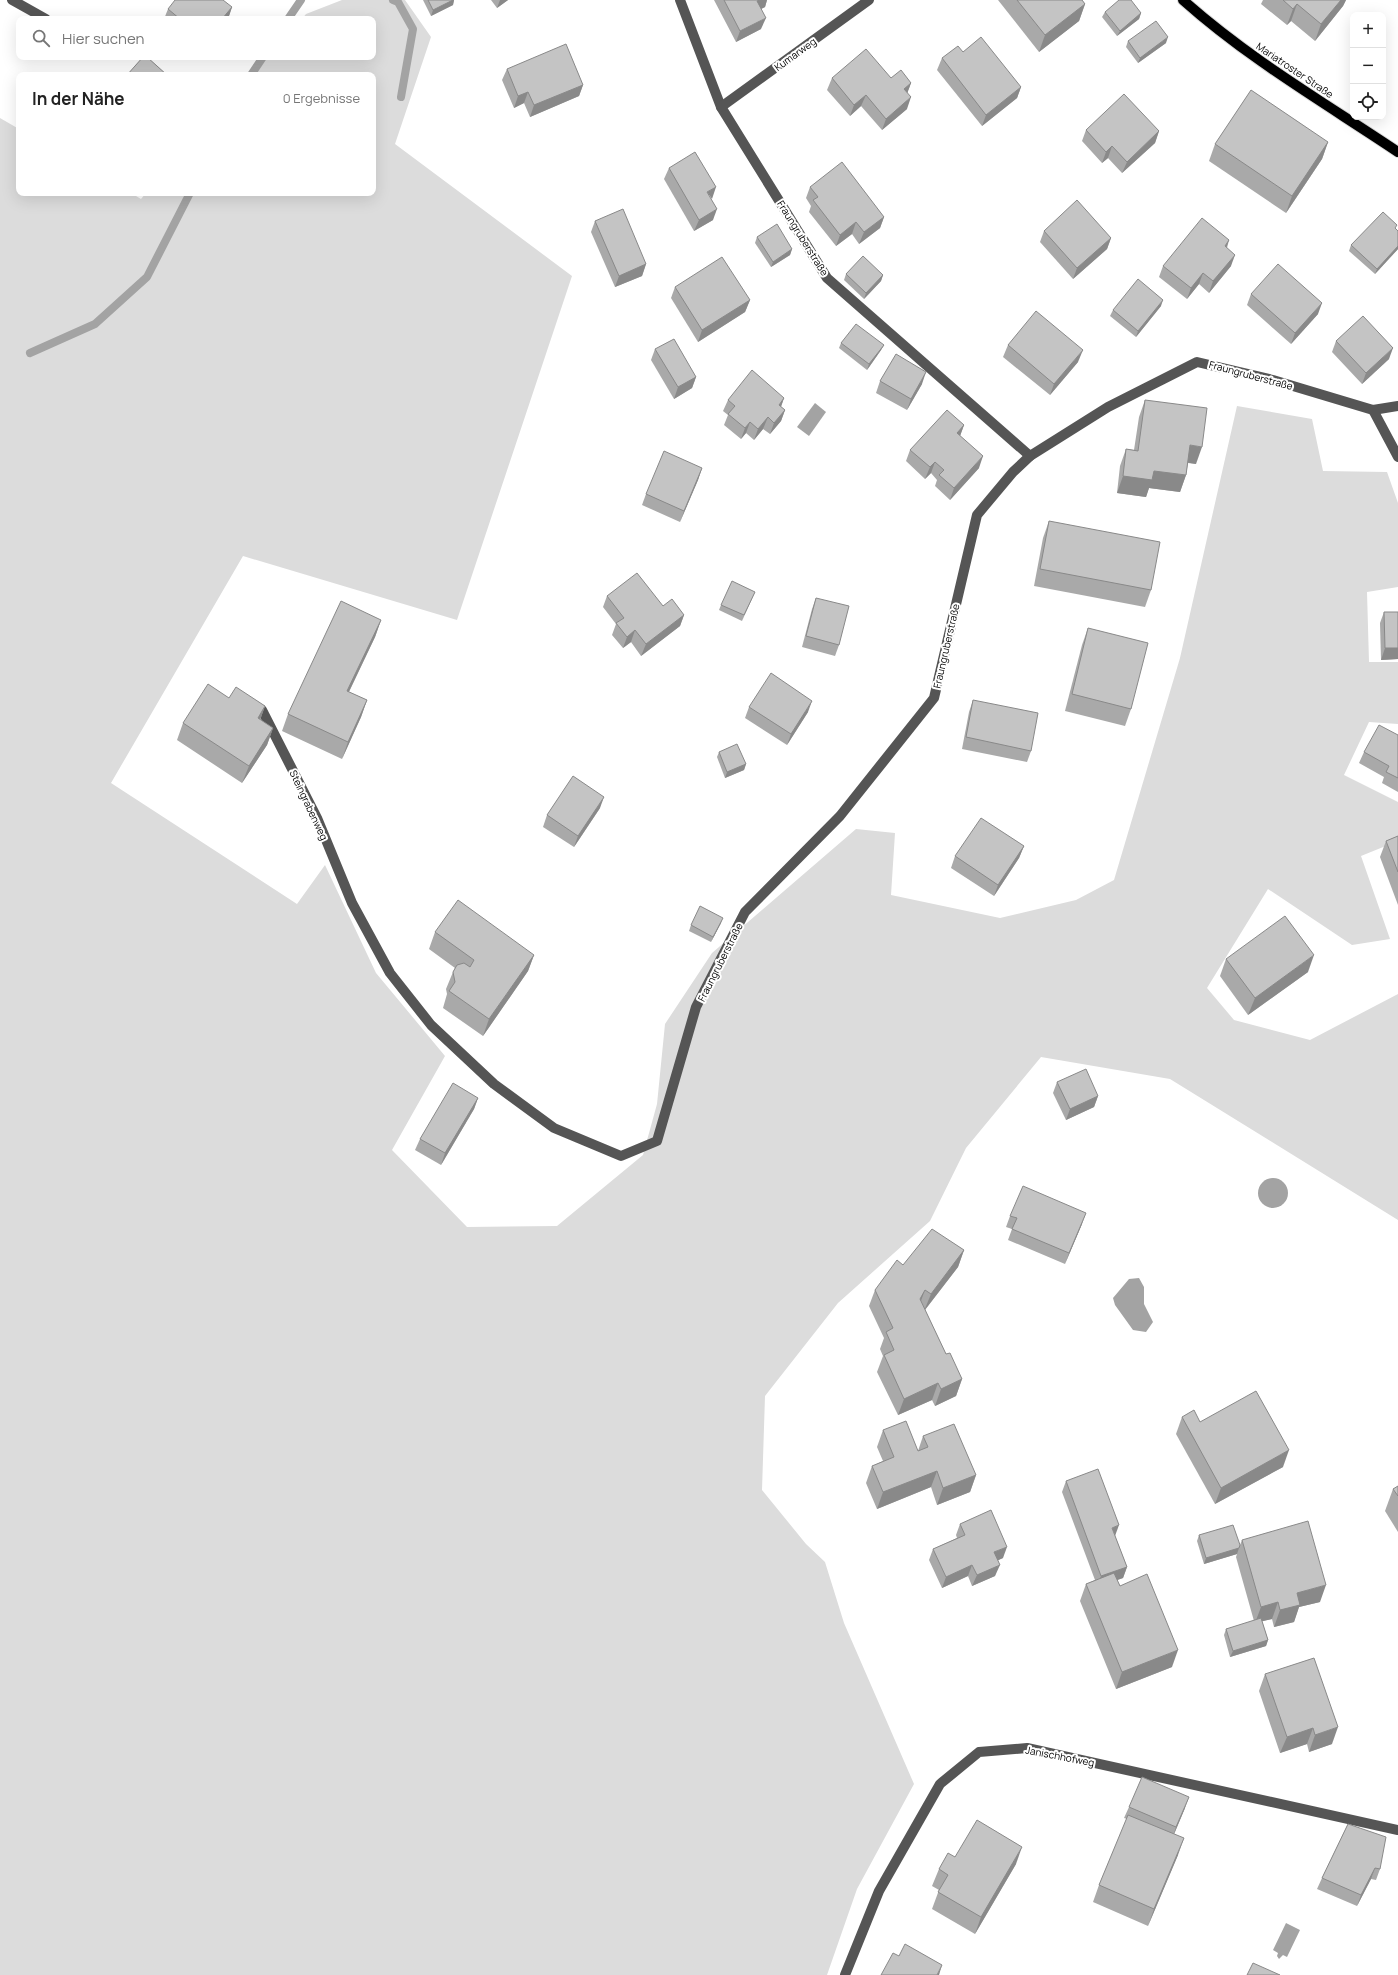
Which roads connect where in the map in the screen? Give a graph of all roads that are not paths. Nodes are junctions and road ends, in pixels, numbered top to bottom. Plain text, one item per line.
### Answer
1 (12, 0) edge
2 (680, 0) edge
3 (868, 0) edge
4 (1184, 0) edge
5 (41, 16) edge
6 (722, 107) junction
7 (1398, 152) edge
8 (1398, 406) edge
9 (1373, 410) junction
10 (1030, 456) junction
11 (1398, 457) edge
12 (262, 710) edge
13 (352, 903) joint
14 (1398, 1830) edge
15 (845, 1975) edge

1 - 5 street
2 - 6 street, Fraungruberstraße
3 - 6 street, Kumarweg
4 - 7 main road, Mariatroster Straße
6 - 10 street, Fraungruberstraße
8 - 9 street, Fraungruberstraße
9 - 10 street, Fraungruberstraße
9 - 11 street
10 - 13 street, Fraungruberstraße
12 - 13 street, Steingrabenweg
14 - 15 street, Janischhofweg

